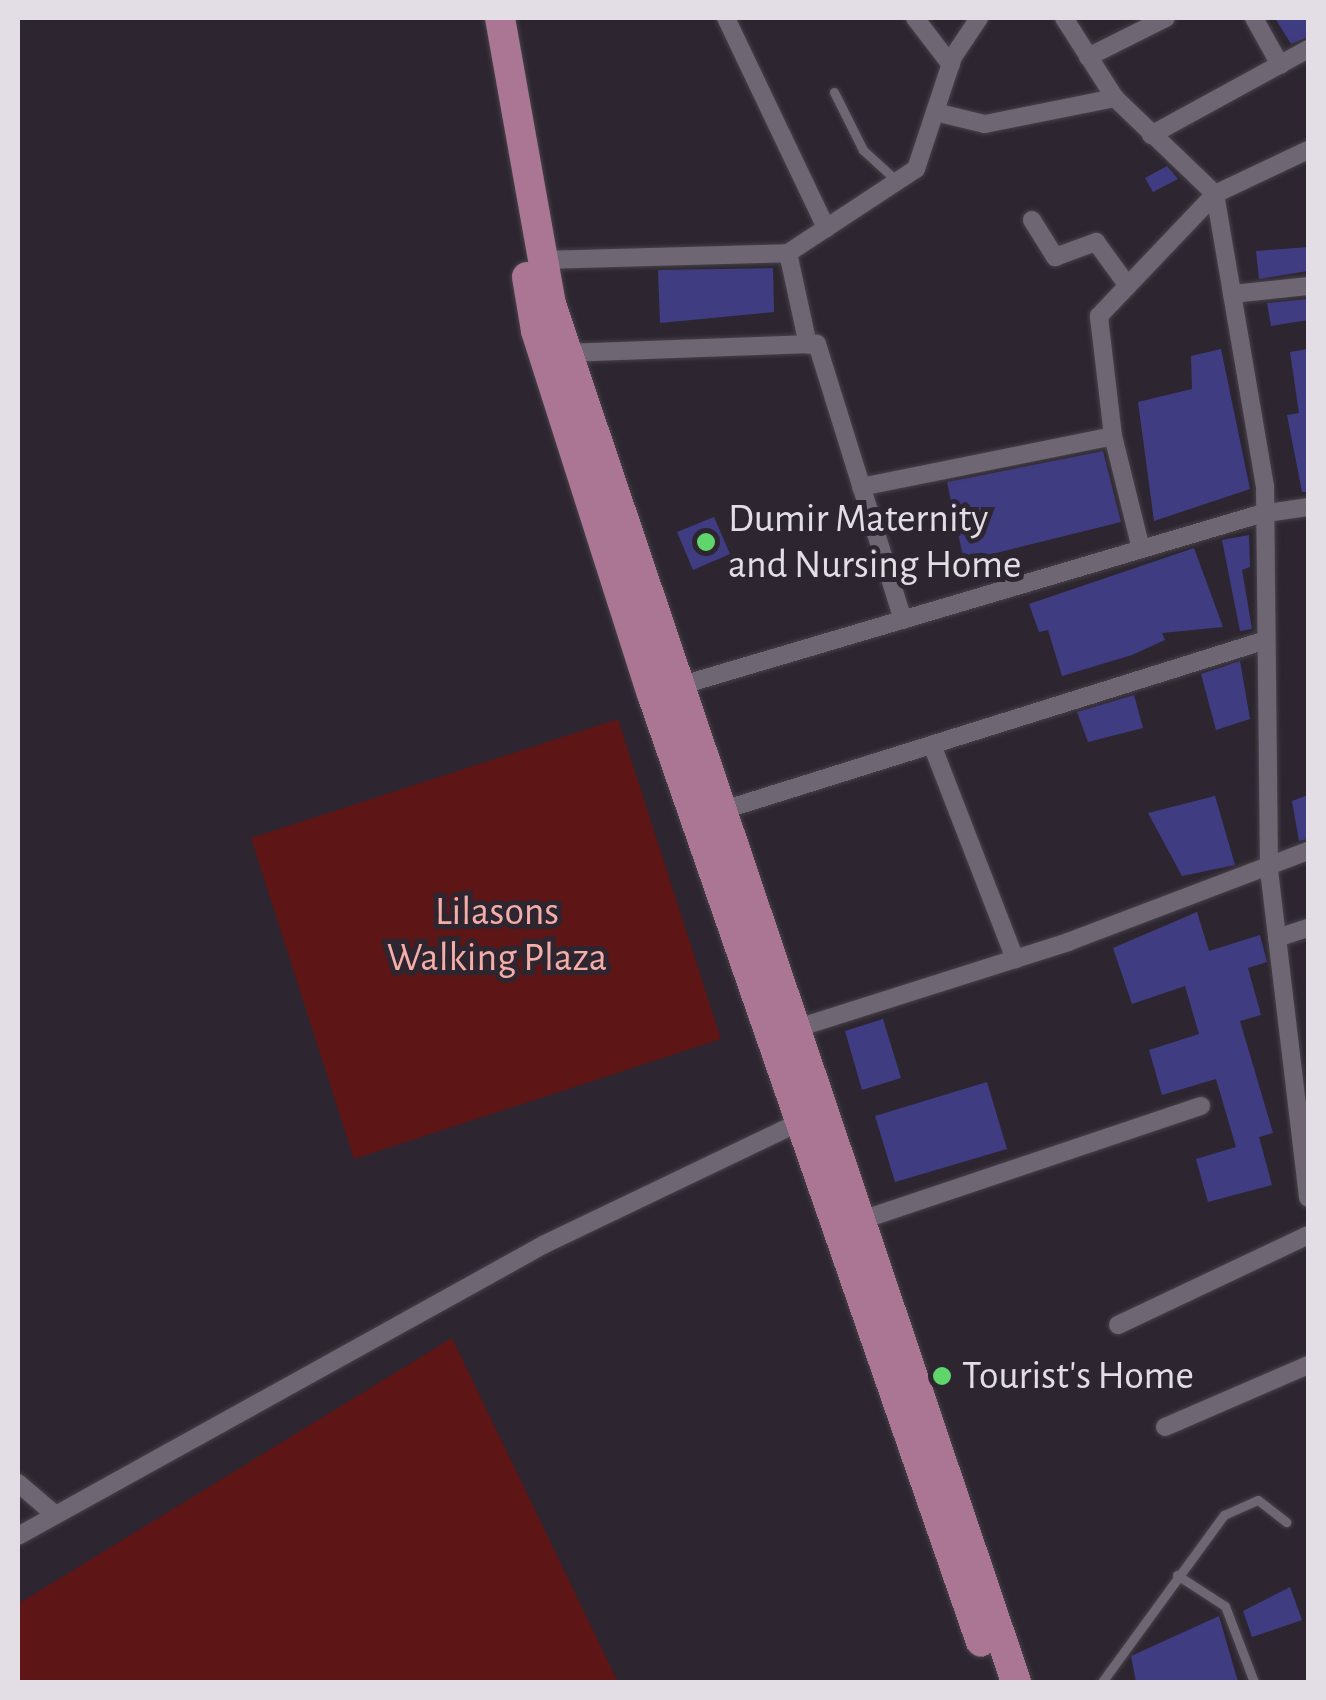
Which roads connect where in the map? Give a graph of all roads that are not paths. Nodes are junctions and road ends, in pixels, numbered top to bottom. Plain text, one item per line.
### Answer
1 (484, 18) edge
2 (500, 18) edge
3 (726, 18) edge
4 (915, 18) edge
5 (979, 18) edge
6 (1064, 18) edge
7 (1166, 18) edge
8 (1254, 18) edge
9 (1308, 49) edge
10 (1088, 57) junction
11 (951, 65) junction
12 (1280, 65) junction
13 (834, 92) dead end
14 (1115, 98) junction
15 (935, 112) junction
16 (1150, 135) junction
17 (1308, 150) edge
18 (898, 181) junction
19 (1215, 194) junction
20 (1032, 220) dead end
21 (826, 228) junction
22 (788, 253) junction
23 (542, 260) junction
24 (1128, 286) junction
25 (1308, 286) edge
26 (1232, 294) junction
27 (808, 344) junction
28 (567, 353) junction
29 (1113, 436) junction
30 (861, 487) junction
31 (1308, 507) edge
32 (1260, 514) junction
33 (1141, 549) junction
34 (903, 620) junction
35 (1263, 641) junction
36 (664, 691) junction
37 (932, 745) junction
38 (717, 812) junction
39 (1308, 851) edge
40 (1269, 870) junction
41 (1308, 928) edge
42 (1277, 938) junction
43 (1015, 959) junction
44 (780, 1033) junction
45 (1301, 1071) edge
46 (1201, 1106) dead end
47 (800, 1122) junction
48 (1308, 1198) edge
49 (859, 1222) junction
50 (1308, 1235) edge
51 (864, 1270) junction
52 (1118, 1325) dead end
53 (1308, 1365) edge
54 (1165, 1427) dead end
55 (18, 1483) edge
56 (53, 1513) junction
57 (951, 1520) junction
58 (1286, 1522) dead end
59 (18, 1536) edge
60 (1177, 1575) junction
61 (996, 1682) edge
62 (1016, 1682) edge
63 (1102, 1682) edge
64 (1254, 1682) edge

1 - 36 main road
2 - 23 main road
3 - 21 street
4 - 11 street
5 - 11 street
6 - 10 street
7 - 10 street
8 - 12 street
9 - 12 street
10 - 14 street
11 - 15 street
12 - 16 street
13 - 18 lane
14 - 15 street
14 - 16 street
15 - 18 street
16 - 19 street
17 - 19 street
18 - 21 street
19 - 24 street
19 - 26 street
20 - 24 street
21 - 22 street
22 - 23 street
22 - 27 street
23 - 28 main road
24 - 29 street
25 - 26 street
26 - 32 street
27 - 28 street
27 - 30 street
28 - 36 main road
29 - 30 street
29 - 33 street
30 - 34 street
31 - 32 street
32 - 33 street
32 - 35 street
33 - 34 street
34 - 36 street
35 - 37 street
35 - 40 street
36 - 38 main road
36 - 44 main road
37 - 38 street
37 - 43 street
38 - 44 main road
39 - 40 street
40 - 42 street
40 - 43 street
41 - 42 street
42 - 45 street
43 - 44 street
44 - 47 main road
44 - 49 main road
45 - 48 street
46 - 49 street
47 - 51 main road
47 - 56 street
49 - 51 main road
50 - 52 street
51 - 57 main road
53 - 54 street
55 - 56 street
56 - 59 street
57 - 61 main road
57 - 62 main road
58 - 60 lane
60 - 63 lane
60 - 64 lane

